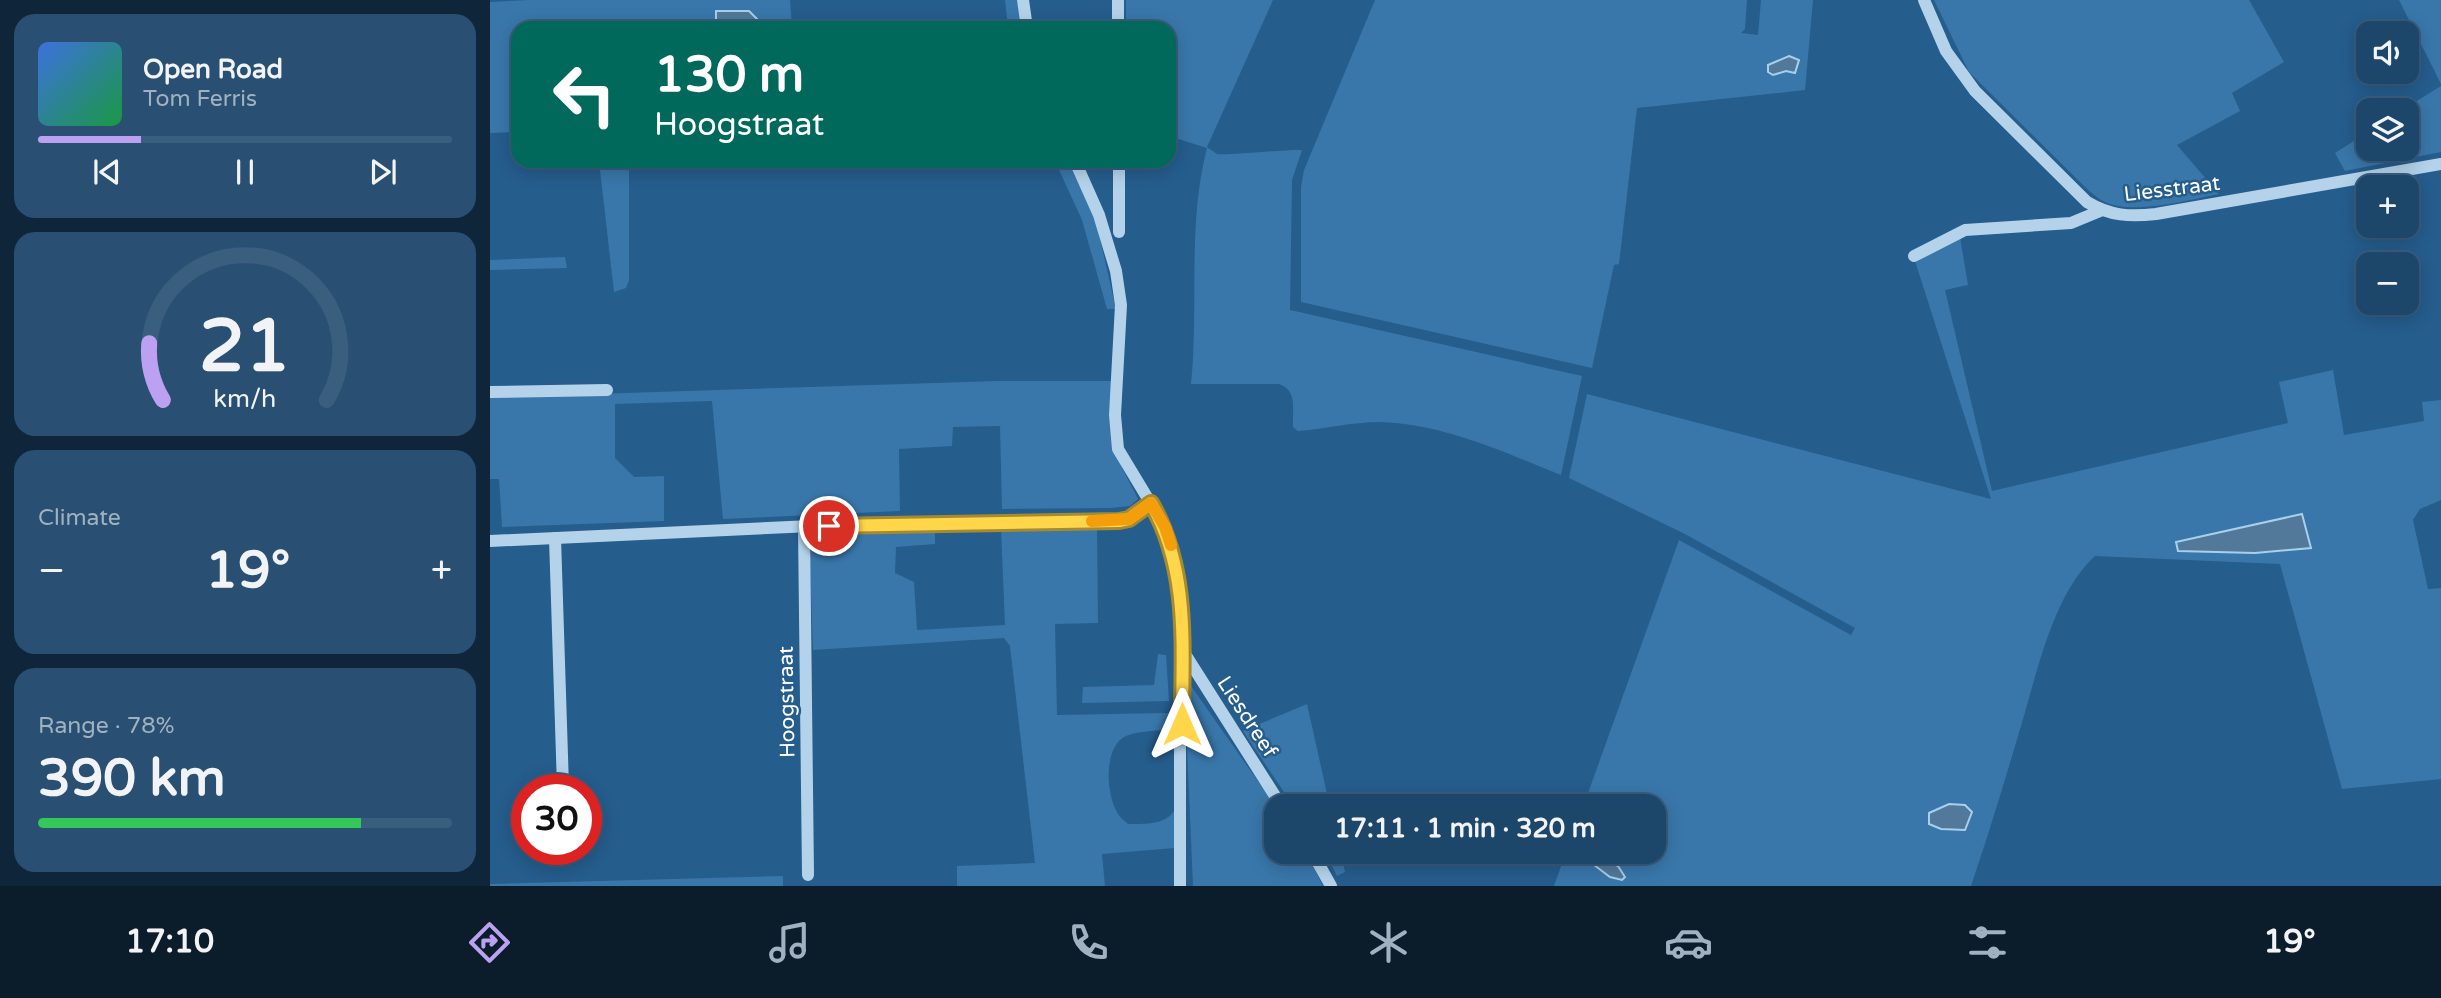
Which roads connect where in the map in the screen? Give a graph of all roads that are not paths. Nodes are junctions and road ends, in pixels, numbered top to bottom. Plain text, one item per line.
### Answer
1 (1023, 0) edge
2 (1118, 0) edge
3 (1924, 0) edge
4 (1026, 21) edge
5 (1118, 21) edge
6 (2441, 164) edge
7 (1078, 168) edge
8 (1119, 168) edge
9 (2100, 211) junction
10 (1119, 232) dead end
11 (1914, 256) dead end
12 (607, 390) dead end
13 (490, 392) edge
14 (1151, 503) junction
15 (804, 528) junction
16 (555, 538) junction
17 (490, 541) edge
18 (1182, 646) junction
19 (563, 774) edge
20 (1273, 794) edge
21 (1318, 864) edge
22 (808, 875) dead end
23 (1180, 886) edge
24 (1331, 886) edge

1 - 4 street
2 - 5 street
3 - 9 street, Liesstraat
6 - 9 street, Liesstraat
7 - 14 street
8 - 10 street
9 - 11 street
12 - 13 street
14 - 15 street
14 - 18 street
15 - 16 street
15 - 22 street, Hoogstraat
16 - 17 street
16 - 19 street
18 - 20 street, Liesdreef
18 - 23 street
21 - 24 street

